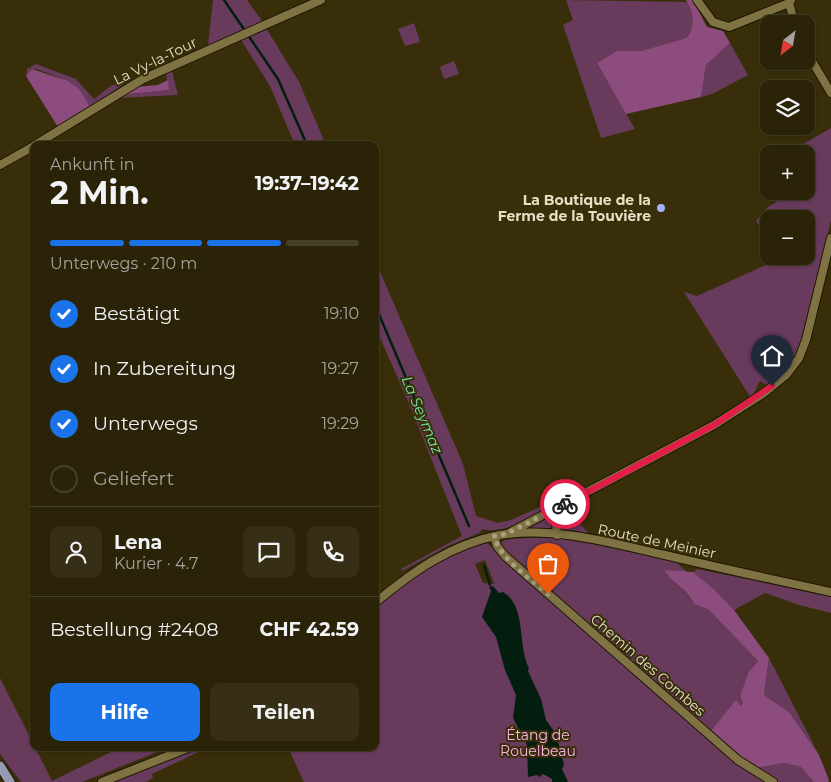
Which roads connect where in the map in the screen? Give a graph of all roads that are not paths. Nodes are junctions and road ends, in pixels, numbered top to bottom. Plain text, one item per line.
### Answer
1 (321, 0) edge
2 (697, 0) edge
3 (790, 2) edge
4 (793, 15) edge
5 (815, 66) edge
6 (831, 93) edge
7 (40, 141) edge
8 (30, 147) edge
9 (0, 165) edge
10 (831, 238) edge
11 (555, 510) junction
12 (506, 534) junction
13 (557, 535) junction
14 (494, 536) junction
15 (831, 592) edge
16 (379, 600) edge
17 (180, 751) edge
18 (0, 766) edge
19 (10, 782) edge
20 (102, 782) edge
21 (774, 782) edge

1 - 7 street, La Vy-la-Tour
2 - 3 street
3 - 4 street
5 - 6 street
8 - 9 street, La Vy-la-Tour
10 - 11 street
11 - 12 street
11 - 13 street
12 - 13 street, Route de Meinier
12 - 14 street, Route de Meinier
13 - 15 street, Route de Meinier
14 - 16 street, Route de Meinier
14 - 21 street, Chemin des Combes
17 - 20 street
18 - 19 main road

